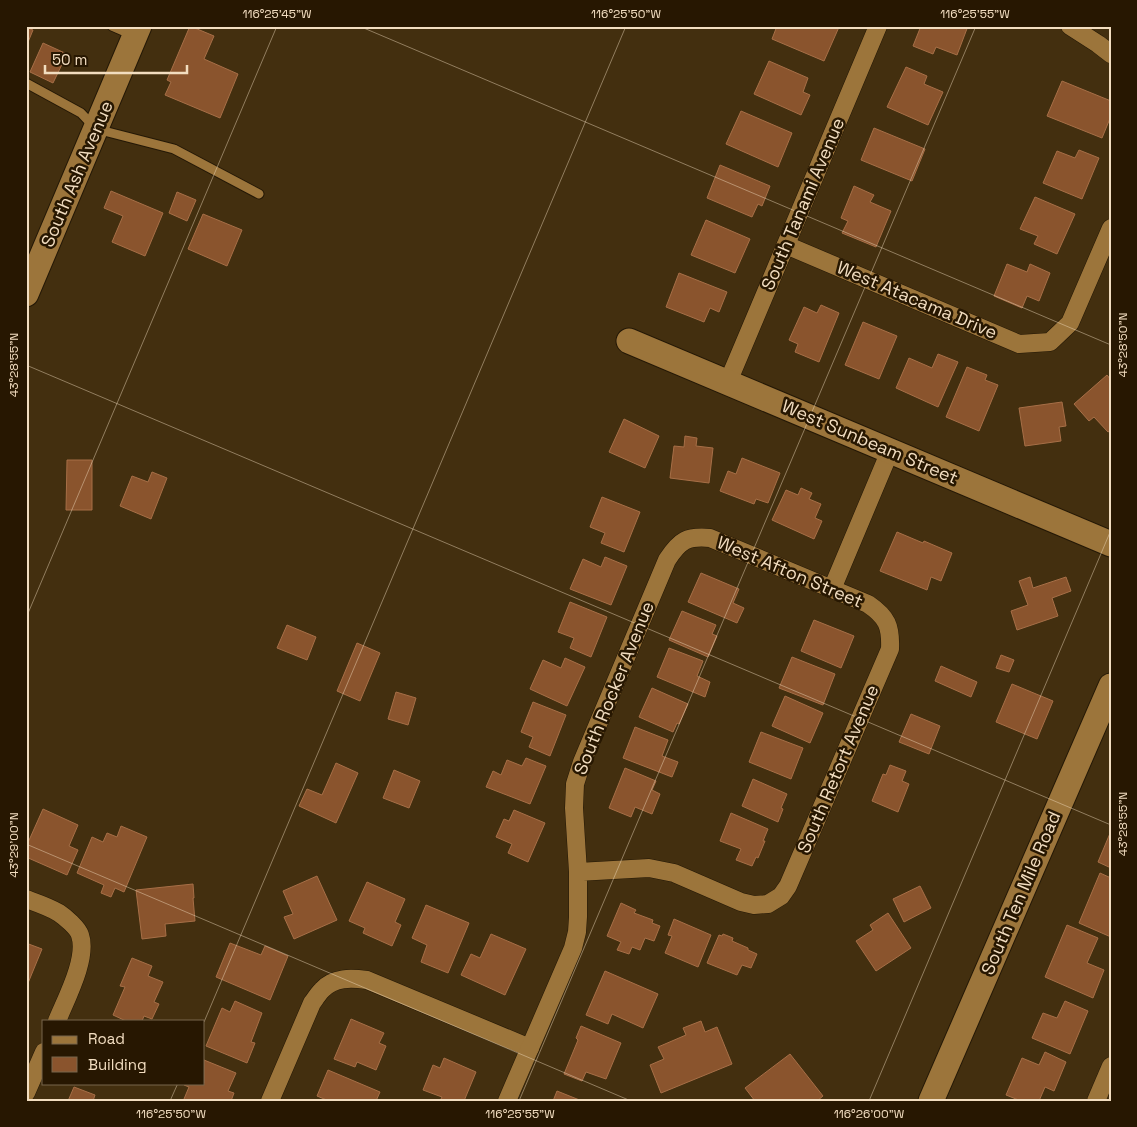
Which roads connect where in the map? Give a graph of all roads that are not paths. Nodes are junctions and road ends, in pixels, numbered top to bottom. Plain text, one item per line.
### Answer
1 (112, 26) edge
2 (878, 26) edge
3 (1070, 26) edge
4 (137, 31) edge
5 (1111, 54) edge
6 (26, 83) edge
7 (96, 129) junction
8 (259, 194) dead end
9 (1111, 228) edge
10 (786, 245) junction
11 (26, 294) edge
12 (629, 341) dead end
13 (728, 382) junction
14 (890, 451) junction
15 (684, 541) joint
16 (1111, 544) edge
17 (832, 589) junction
18 (888, 625) joint
19 (1111, 686) edge
20 (578, 872) junction
21 (26, 899) edge
22 (57, 1020) edge
23 (530, 1048) junction
24 (42, 1057) edge
25 (1111, 1066) edge
26 (26, 1094) edge
27 (270, 1101) edge
28 (507, 1101) edge
29 (931, 1101) edge
30 (1096, 1101) edge

1 - 4 lane
2 - 10 street, South Tanami Avenue
3 - 5 street
4 - 7 street, South Ash Avenue
6 - 7 lane
7 - 8 lane
7 - 11 street, South Ash Avenue
9 - 10 street, West Atacama Drive
10 - 13 street, South Tanami Avenue
12 - 13 street, West Sunbeam Street
13 - 14 street, West Sunbeam Street
14 - 16 street, West Sunbeam Street
14 - 17 street
15 - 17 street, West Afton Street
15 - 20 street, South Rocker Avenue
17 - 18 street, West Afton Street
18 - 20 street, South Retort Avenue
19 - 29 street, South Ten Mile Road
20 - 23 street, South Rocker Avenue
21 - 22 street
23 - 27 street
23 - 28 street, South Rocker Avenue
24 - 26 street
25 - 30 street

